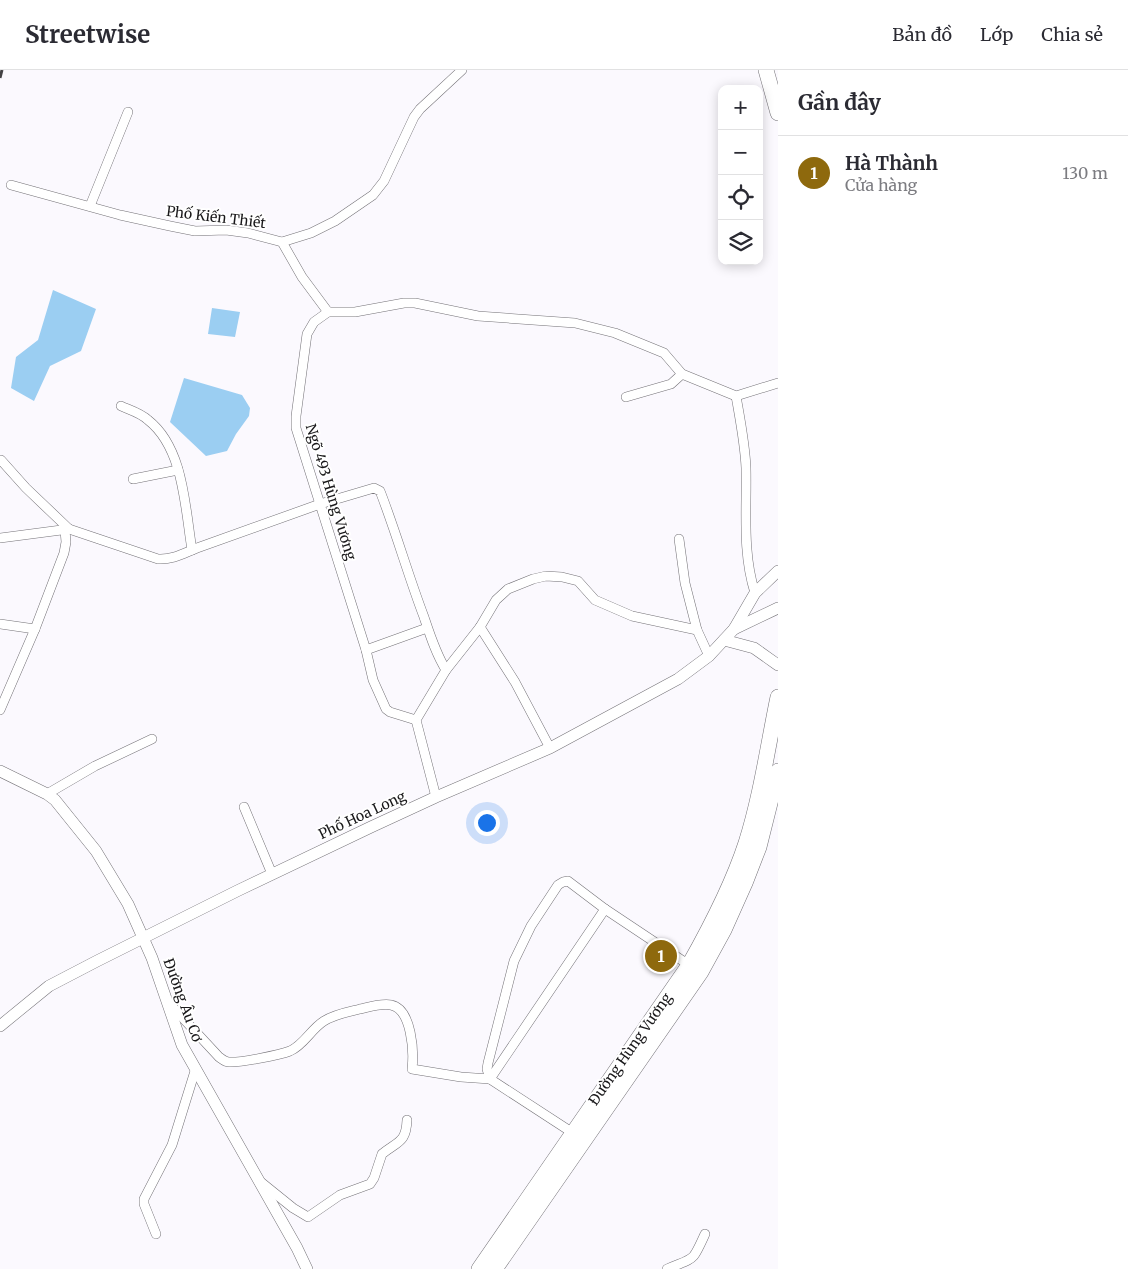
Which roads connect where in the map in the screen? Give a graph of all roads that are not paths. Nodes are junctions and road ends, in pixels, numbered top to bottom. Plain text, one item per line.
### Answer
1 (462, 70) edge
2 (766, 70) edge
3 (128, 112) dead end
4 (778, 113) edge
5 (11, 185) dead end
6 (90, 206) junction
7 (282, 242) junction
8 (328, 312) junction
9 (682, 374) junction
10 (778, 383) edge
11 (736, 396) junction
12 (626, 397) dead end
13 (121, 406) dead end
14 (1, 460) edge
15 (178, 470) junction
16 (134, 479) dead end
17 (320, 504) junction
18 (67, 530) junction
19 (0, 538) edge
20 (679, 539) dead end
21 (192, 550) junction
22 (778, 571) edge
23 (755, 593) junction
24 (778, 608) edge
25 (0, 624) edge
26 (480, 627) junction
27 (427, 628) junction
28 (35, 629) junction
29 (734, 629) junction
30 (697, 630) junction
31 (724, 640) junction
32 (366, 650) junction
33 (709, 656) junction
34 (778, 665) edge
35 (446, 670) junction
36 (778, 697) edge
37 (0, 710) edge
38 (416, 720) junction
39 (152, 739) dead end
40 (550, 748) junction
41 (0, 771) edge
42 (778, 771) edge
43 (47, 794) junction
44 (436, 797) junction
45 (244, 808) dead end
46 (272, 874) junction
47 (605, 909) junction
48 (144, 938) junction
49 (689, 965) junction
50 (166, 1000) junction
51 (0, 1026) edge
52 (196, 1071) junction
53 (490, 1079) junction
54 (407, 1120) dead end
55 (573, 1133) junction
56 (258, 1180) junction
57 (156, 1234) dead end
58 (705, 1234) dead end
59 (306, 1269) edge
60 (479, 1269) edge
61 (495, 1269) edge
62 (667, 1269) edge

1 - 7 street, Phố Kiến Thiết
2 - 4 main road
3 - 6 street
5 - 6 street, Phố Kiến Thiết
6 - 7 street, Phố Kiến Thiết
7 - 8 street
8 - 9 street
8 - 17 street, Ngõ 493 Hùng Vương
9 - 11 street
9 - 12 street
10 - 11 street
11 - 23 street
13 - 15 street
14 - 18 street
15 - 16 street
15 - 21 street
17 - 21 street
17 - 27 street
17 - 32 street, Ngõ 493 Hùng Vương
18 - 19 street
18 - 21 street
18 - 28 street
20 - 30 street
22 - 23 street, Phố Hoa Long
23 - 29 street, Phố Hoa Long
24 - 29 street, Phố Hoa Long
25 - 28 street
26 - 30 street
26 - 35 street
26 - 40 street
27 - 32 street
27 - 35 street
28 - 37 street
29 - 31 street, Phố Hoa Long
30 - 33 street
31 - 33 street, Phố Hoa Long
31 - 34 street
32 - 38 street, Ngõ 493 Hùng Vương
33 - 40 street, Phố Hoa Long
35 - 38 street
36 - 49 main road, Đường Hùng Vương
38 - 44 street
39 - 43 street
40 - 44 street, Phố Hoa Long
41 - 43 street, Đường Âu Cơ
42 - 61 main road, Đường Hùng Vương
43 - 48 street, Đường Âu Cơ
44 - 46 street, Phố Hoa Long
45 - 46 street
46 - 48 street, Phố Hoa Long
47 - 49 street
47 - 53 street
47 - 53 street
48 - 50 street, Đường Âu Cơ
48 - 51 street, Phố Hoa Long
49 - 55 main road, Đường Hùng Vương
50 - 52 street, Đường Âu Cơ
50 - 53 street
52 - 56 street, Đường Âu Cơ
52 - 57 street
53 - 55 street
54 - 56 street
55 - 60 main road, Đường Hùng Vương
56 - 59 street, Đường Âu Cơ
58 - 62 street

